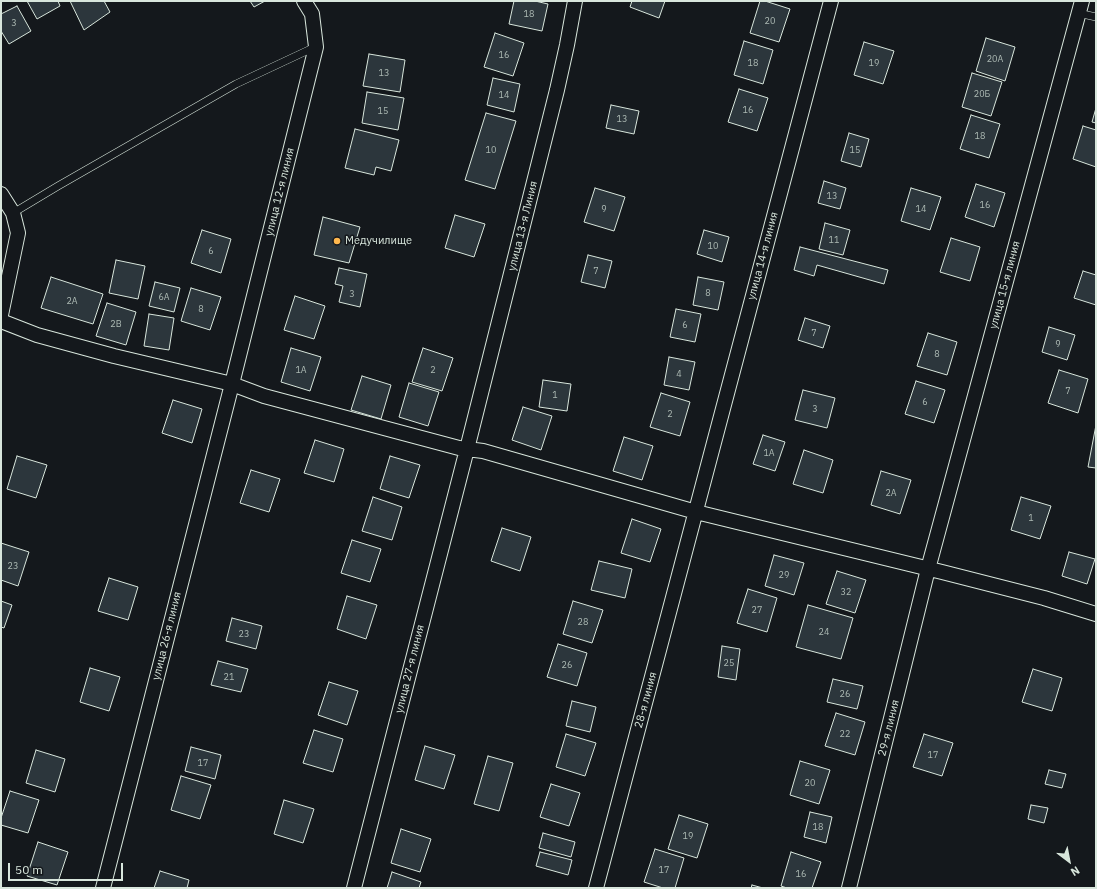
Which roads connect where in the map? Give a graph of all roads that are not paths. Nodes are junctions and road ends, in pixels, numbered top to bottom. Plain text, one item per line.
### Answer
1 (304, 1) edge
2 (575, 1) edge
3 (831, 1) edge
4 (1080, 7) edge
5 (1096, 17) edge
6 (316, 47) junction
7 (1, 194) edge
8 (13, 213) junction
9 (1, 315) edge
10 (1, 321) edge
11 (232, 384) junction
12 (467, 449) junction
13 (696, 512) junction
14 (928, 569) junction
15 (1096, 614) edge
16 (103, 888) edge
17 (354, 888) edge
18 (596, 888) edge
19 (850, 888) edge

1 - 6 street, улица 12-я линия
2 - 12 street, улица 13-я Линия
3 - 13 street, улица 14-я линия
4 - 5 lane
4 - 14 street, улица 15-я линия
6 - 8 lane
6 - 11 street, улица 12-я линия
7 - 8 street
8 - 9 street
10 - 11 street
11 - 12 street
11 - 16 street, улица 26-я линия
12 - 13 street
12 - 17 street, улица 27-я линия
13 - 14 street
13 - 18 street, 28-я линия
14 - 15 street
14 - 19 street, 29-я линия

